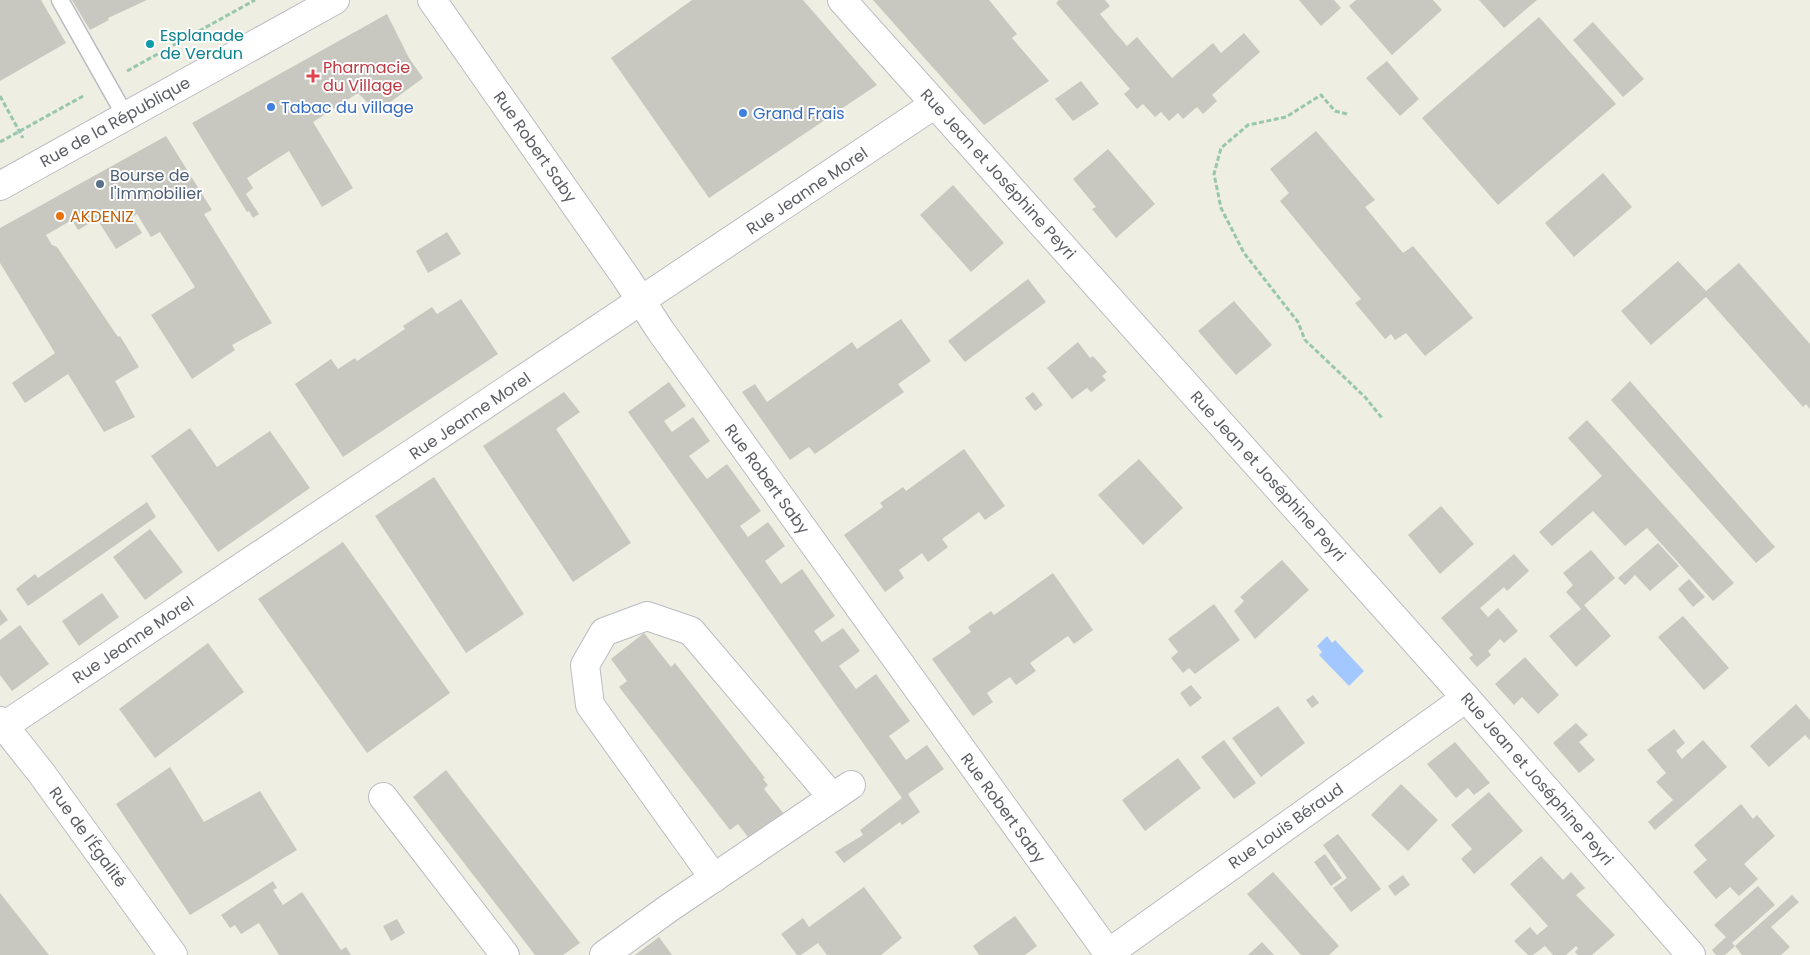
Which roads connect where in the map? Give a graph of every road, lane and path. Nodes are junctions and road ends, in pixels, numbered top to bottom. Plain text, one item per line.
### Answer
1 (60, 0) edge
2 (335, 0) edge
3 (432, 0) edge
4 (842, 0) edge
5 (0, 96) edge
6 (935, 104) junction
7 (1347, 114) dead end
8 (126, 117) junction
9 (38, 165) junction
10 (0, 186) edge
11 (641, 302) junction
12 (1382, 418) dead end
13 (1466, 698) junction
14 (2, 723) edge
15 (383, 797) dead end
16 (714, 878) junction
17 (1107, 954) edge
18 (173, 955) edge
19 (504, 955) edge
20 (604, 955) edge
21 (1691, 955) edge

1 - 8 lane
2 - 8 street, Rue de la République
3 - 11 street, Rue Robert Saby
4 - 6 street, Rue Jean et Joséphine Peyri
5 - 9 path
6 - 11 street, Rue Jeanne Morel
6 - 13 street, Rue Jean et Joséphine Peyri
7 - 12 path
8 - 9 street, Rue de la République
9 - 10 street, Rue de la République
11 - 14 street, Rue Jeanne Morel
11 - 17 street, Rue Robert Saby
13 - 17 street, Rue Louis Béraud
13 - 21 street, Rue Jean et Joséphine Peyri
14 - 18 street, Rue de l'Égalité
15 - 19 street
16 - 16 street
16 - 20 street

